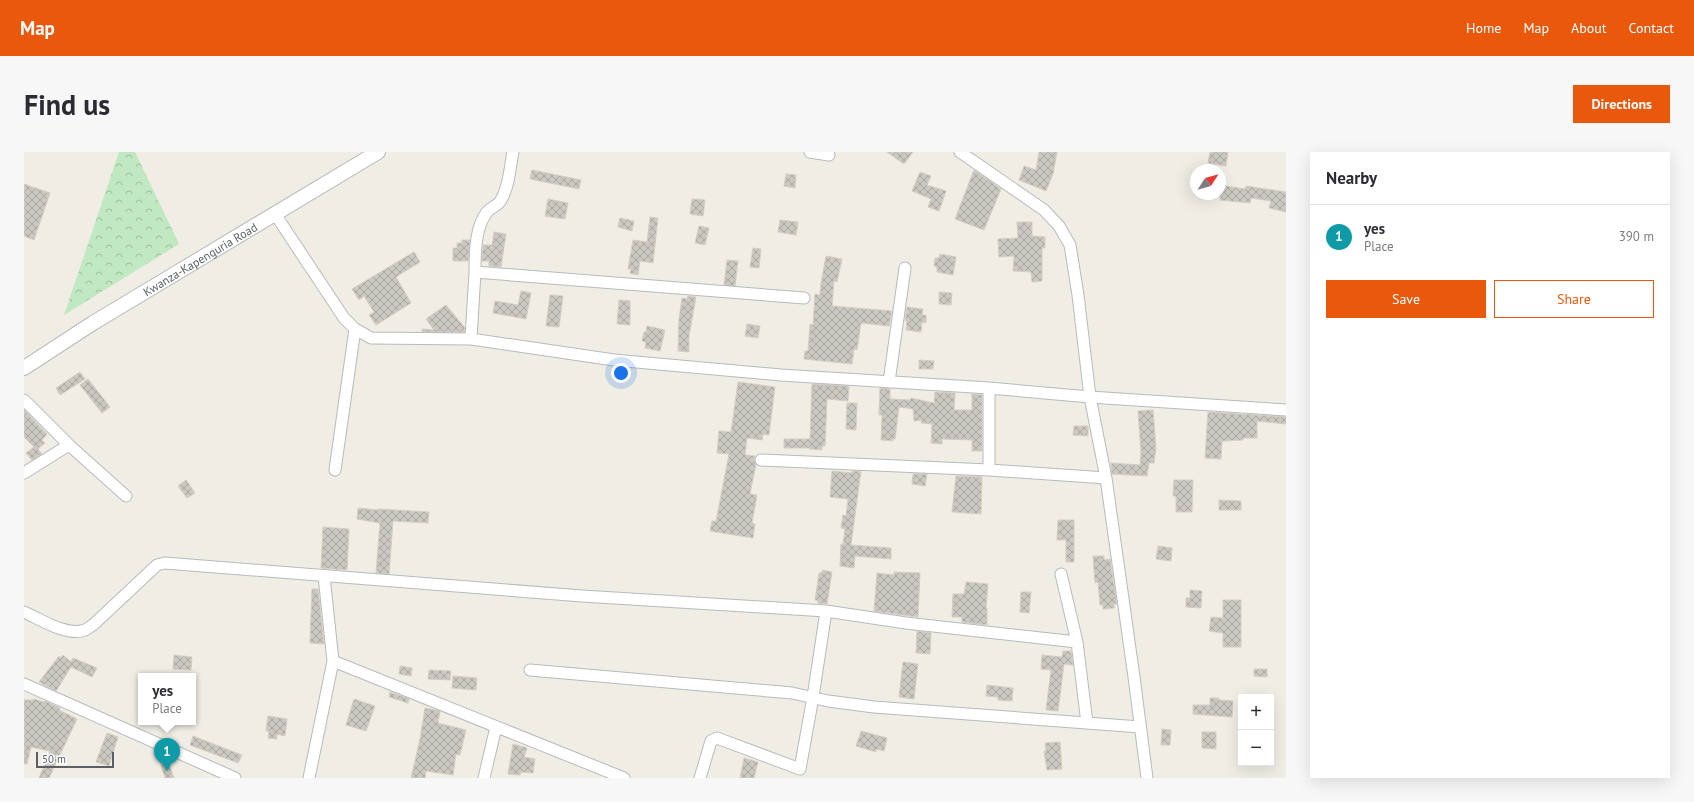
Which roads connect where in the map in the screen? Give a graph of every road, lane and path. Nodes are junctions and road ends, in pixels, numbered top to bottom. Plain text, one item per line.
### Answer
1 (378, 152) edge
2 (513, 152) edge
3 (810, 152) edge
4 (960, 152) edge
5 (829, 156) dead end
6 (275, 214) junction
7 (905, 268) dead end
8 (475, 272) junction
9 (804, 298) dead end
10 (355, 329) junction
11 (471, 339) junction
12 (24, 368) edge
13 (889, 382) junction
14 (989, 388) junction
15 (1090, 398) junction
16 (24, 400) edge
17 (1286, 410) edge
18 (69, 445) junction
19 (761, 460) dead end
20 (335, 470) dead end
21 (989, 470) junction
22 (24, 473) edge
23 (1106, 478) junction
24 (126, 496) dead end
25 (1061, 574) dead end
26 (324, 576) junction
27 (826, 611) junction
28 (24, 612) edge
29 (1077, 642) junction
30 (333, 661) junction
31 (530, 670) dead end
32 (24, 684) edge
33 (814, 697) junction
34 (1087, 723) junction
35 (496, 727) junction
36 (1140, 727) junction
37 (232, 777) edge
38 (309, 778) edge
39 (484, 778) edge
40 (624, 778) edge
41 (700, 778) edge
42 (1146, 778) edge

1 - 6 street, Kwanza-Kapenguria Road
2 - 8 street
3 - 5 street
4 - 15 street
6 - 10 street
6 - 12 street, Kwanza-Kapenguria Road
7 - 13 street
8 - 9 street
8 - 11 street
10 - 11 street
10 - 20 street
11 - 13 street
13 - 14 street
14 - 15 street
14 - 21 street
15 - 17 street
15 - 23 street
16 - 18 street
18 - 22 street
18 - 24 street
19 - 21 street
21 - 23 street
23 - 36 street
25 - 29 street
26 - 27 street
26 - 28 street
26 - 30 street
27 - 29 street
27 - 33 street
29 - 34 street
30 - 35 street
30 - 38 street
31 - 33 street
32 - 37 street
33 - 34 street
33 - 41 street
34 - 36 street
35 - 39 street
35 - 40 street
36 - 42 street

